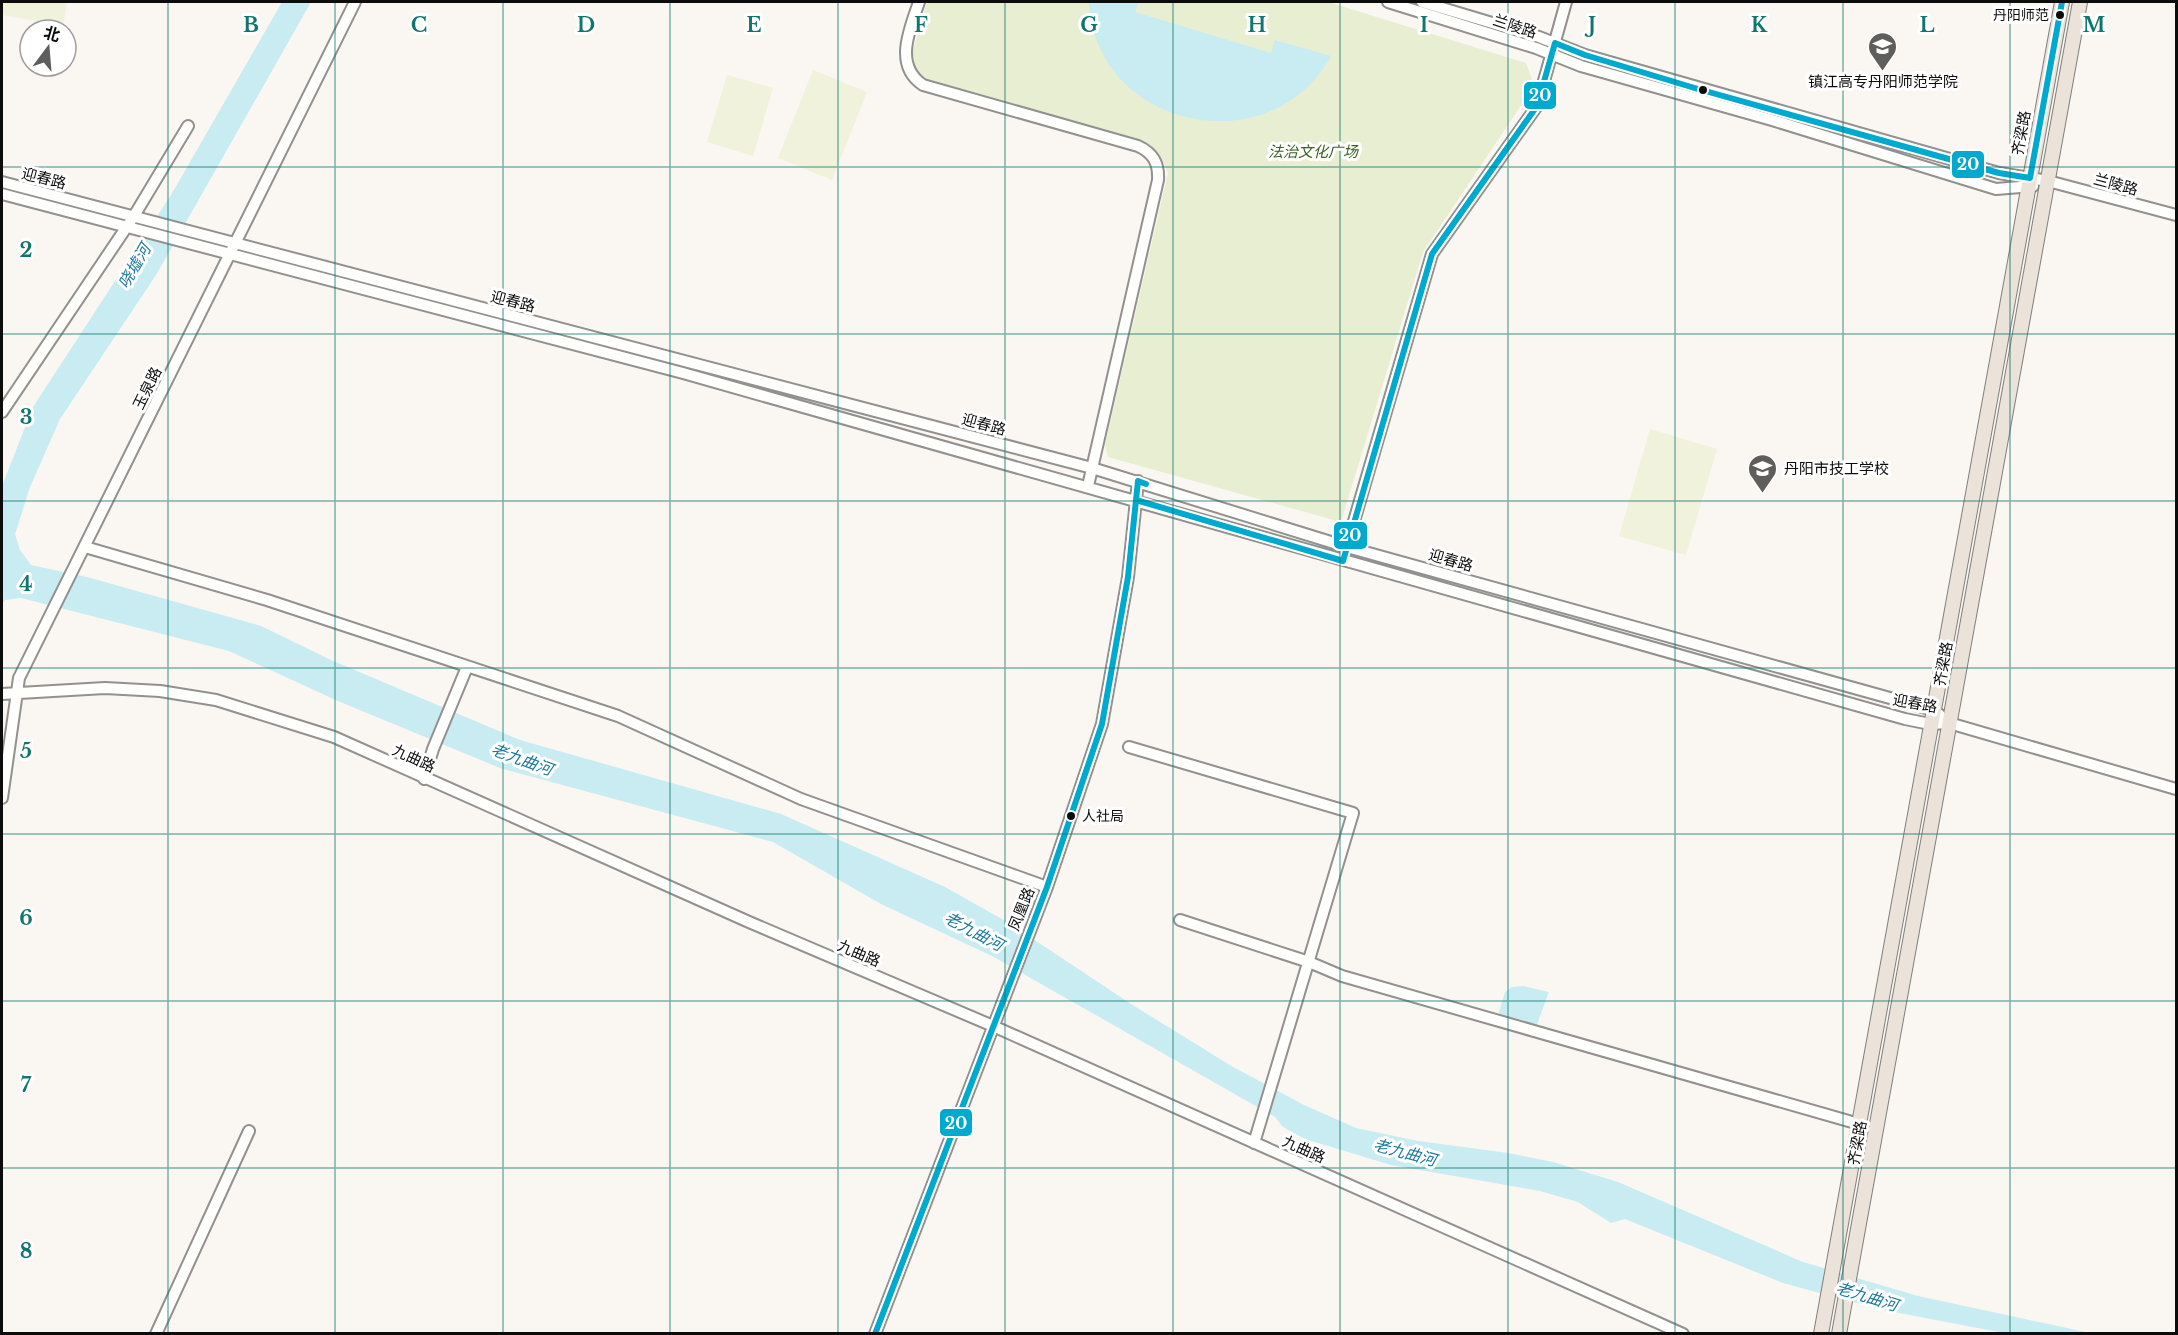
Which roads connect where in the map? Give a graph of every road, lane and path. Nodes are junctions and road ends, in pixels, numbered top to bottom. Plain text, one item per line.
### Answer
1 (355, 2) edge
2 (919, 2) edge
3 (1388, 2) edge
4 (1422, 2) edge
5 (1566, 2) edge
6 (2062, 2) edge
7 (2080, 2) edge
8 (1555, 43) junction
9 (1551, 54) junction
10 (188, 126) dead end
11 (2048, 181) junction
12 (2, 182) edge
13 (2028, 183) junction
14 (2, 194) edge
15 (2176, 215) edge
16 (134, 216) junction
17 (133, 228) junction
18 (236, 243) junction
19 (230, 254) junction
20 (2, 412) edge
21 (1092, 468) junction
22 (1137, 481) junction
23 (1088, 486) junction
24 (1136, 500) junction
25 (85, 547) junction
26 (1347, 547) junction
27 (1343, 561) junction
28 (467, 667) junction
29 (2, 694) edge
30 (16, 694) junction
31 (1933, 710) junction
32 (1949, 723) junction
33 (1930, 724) junction
34 (1129, 747) dead end
35 (424, 779) junction
36 (2176, 789) edge
37 (2, 798) edge
38 (1047, 888) junction
39 (1180, 920) dead end
40 (1309, 962) junction
41 (1878, 1020) junction
42 (1895, 1024) junction
43 (993, 1026) junction
44 (1859, 1124) junction
45 (249, 1131) dead end
46 (1254, 1143) junction
47 (156, 1334) edge
48 (875, 1334) edge
49 (1683, 1334) edge
50 (1821, 1334) edge
51 (1839, 1334) edge

1 - 18 street, 玉泉路
2 - 21 street
3 - 9 street, 兰陵路
4 - 8 street, 兰陵路
5 - 8 street
6 - 13 main road, 齐梁路
7 - 11 main road, 齐梁路
8 - 9 street
8 - 13 street, 兰陵路
9 - 13 street, 兰陵路
9 - 26 street
10 - 16 street
11 - 13 street, 兰陵路
11 - 15 street, 兰陵路
11 - 32 main road, 齐梁路
12 - 16 street, 迎春路
13 - 31 main road, 齐梁路
14 - 17 street, 迎春路
16 - 17 street
16 - 18 street, 迎春路
17 - 19 street, 迎春路
17 - 20 street
18 - 19 street, 玉泉路
18 - 21 street, 迎春路
19 - 23 street, 迎春路
19 - 25 street, 玉泉路
21 - 22 street, 迎春路
21 - 23 street
22 - 24 street, 凤凰路
22 - 26 street, 迎春路
23 - 24 street, 迎春路
24 - 27 street, 迎春路
24 - 38 street, 凤凰路
25 - 28 street
25 - 30 street, 玉泉路
26 - 27 street
26 - 31 street, 迎春路
27 - 33 street, 迎春路
28 - 35 street
28 - 38 street
29 - 30 street, 九曲路
30 - 35 street, 九曲路
30 - 37 street, 玉泉路
31 - 32 street, 迎春路
31 - 33 main road, 齐梁路
32 - 33 street, 迎春路
32 - 36 street, 迎春路
32 - 42 main road, 齐梁路
33 - 41 main road, 齐梁路
34 - 40 street
35 - 43 street, 九曲路
38 - 43 street, 凤凰路
39 - 40 street
40 - 44 street
40 - 46 street
41 - 42 main road
41 - 44 main road, 齐梁路
42 - 51 main road, 齐梁路
43 - 46 street, 九曲路
43 - 48 street, 凤凰路
44 - 50 main road, 齐梁路
45 - 47 street
46 - 49 street, 九曲路

